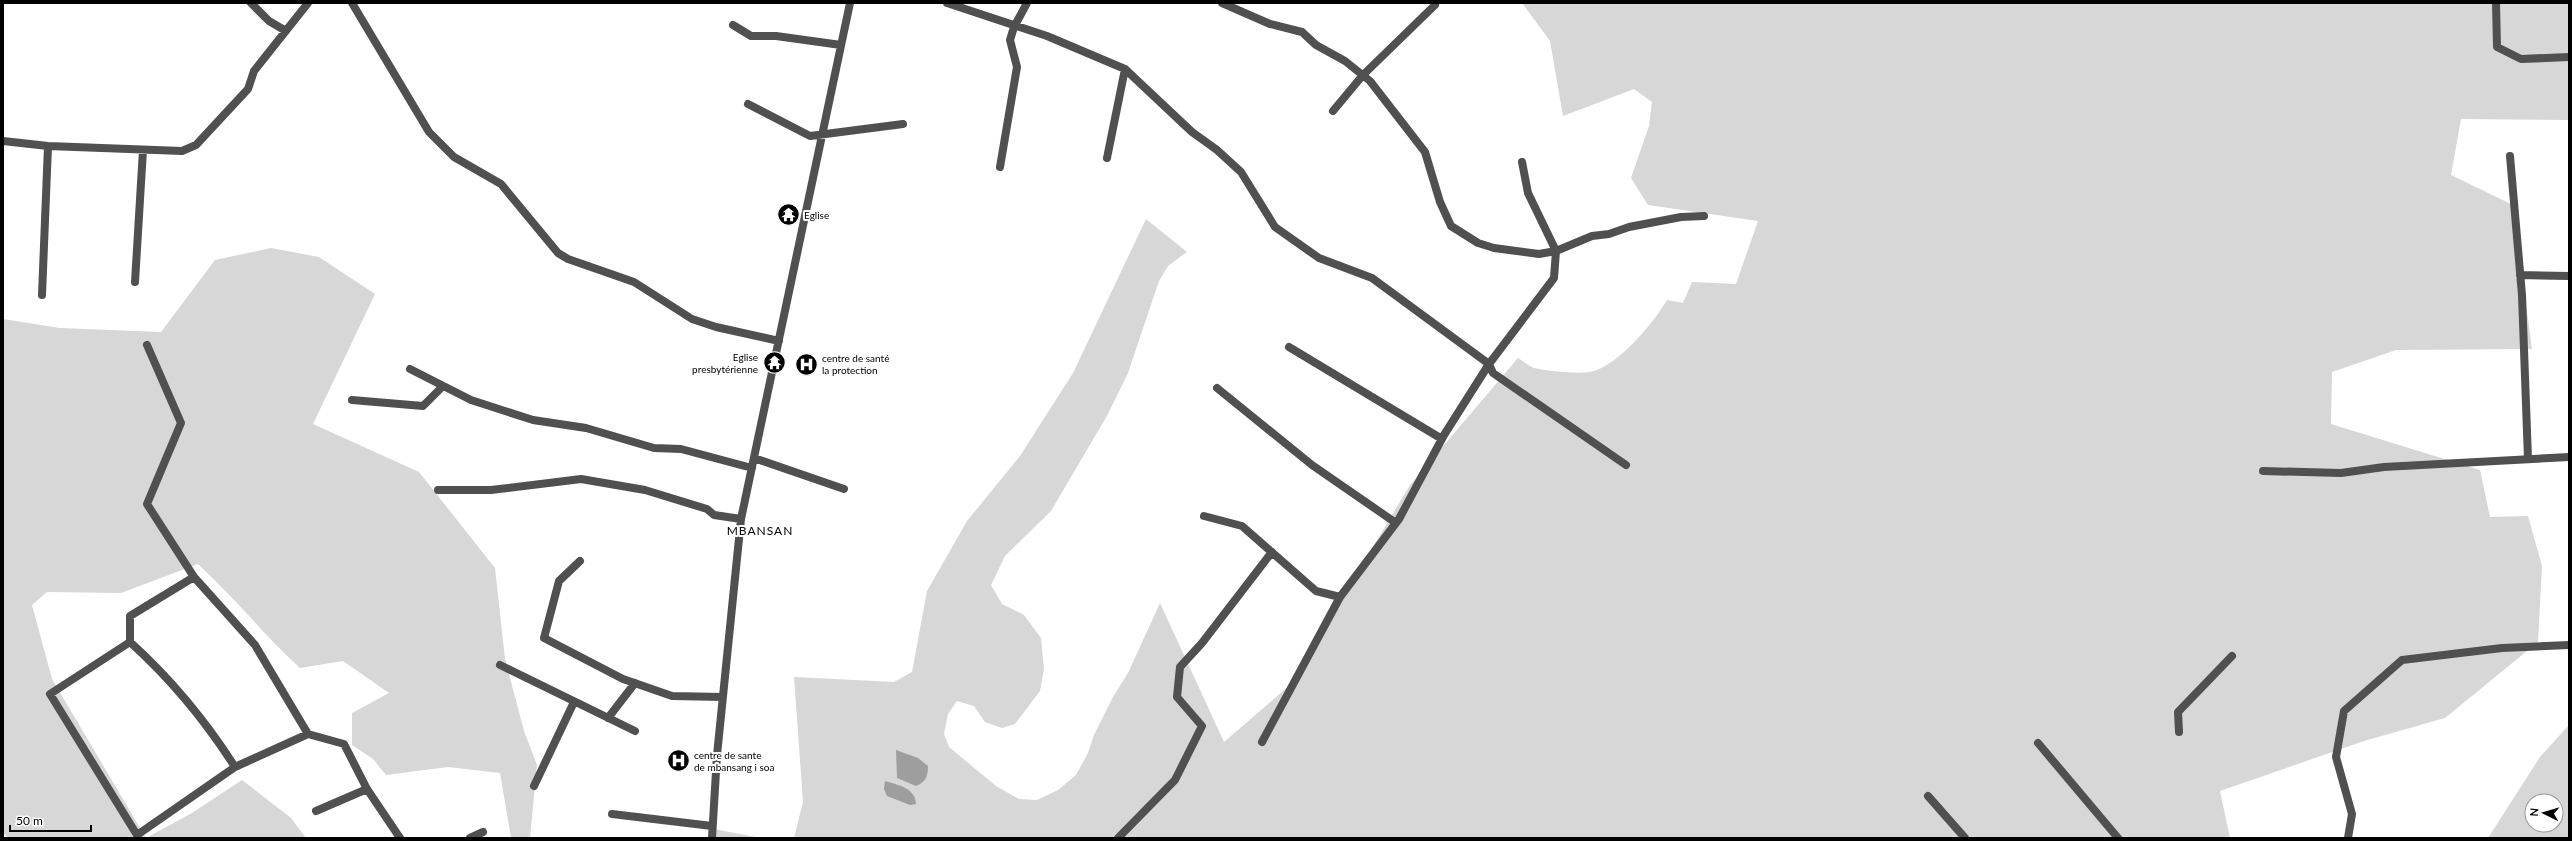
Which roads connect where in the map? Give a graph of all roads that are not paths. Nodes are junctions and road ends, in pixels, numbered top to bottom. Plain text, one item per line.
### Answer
1 (251, 3) edge
2 (308, 3) edge
3 (352, 3) edge
4 (850, 3) edge
5 (947, 3) edge
6 (1027, 3) edge
7 (1222, 3) edge
8 (2496, 3) edge
9 (1434, 5) dead end
10 (733, 26) dead end
11 (1014, 27) junction
12 (286, 31) junction
13 (841, 45) junction
14 (2569, 57) edge
15 (1125, 70) junction
16 (1363, 75) junction
17 (748, 104) dead end
18 (1333, 111) dead end
19 (903, 124) dead end
20 (823, 134) junction
21 (3, 141) edge
22 (48, 146) junction
23 (143, 150) junction
24 (2510, 156) dead end
25 (1107, 158) dead end
26 (1522, 162) dead end
27 (1000, 166) dead end
28 (1704, 216) dead end
29 (1556, 251) junction
30 (2520, 275) junction
31 (2569, 276) edge
32 (135, 282) dead end
33 (42, 295) dead end
34 (779, 341) junction
35 (147, 344) dead end
36 (1289, 347) dead end
37 (1489, 364) junction
38 (410, 369) dead end
39 (443, 386) junction
40 (1217, 388) dead end
41 (352, 400) dead end
42 (1442, 439) junction
43 (2569, 457) edge
44 (754, 458) junction
45 (2528, 459) junction
46 (1626, 465) dead end
47 (752, 468) junction
48 (2263, 471) dead end
49 (844, 488) dead end
50 (438, 490) dead end
51 (1204, 516) dead end
52 (741, 519) junction
53 (1396, 523) junction
54 (1272, 552) junction
55 (580, 561) dead end
56 (194, 577) junction
57 (1340, 597) junction
58 (130, 642) junction
59 (2569, 645) edge
60 (2232, 656) dead end
61 (500, 665) dead end
62 (635, 683) junction
63 (723, 697) junction
64 (574, 702) junction
65 (608, 718) junction
66 (635, 731) dead end
67 (2179, 732) dead end
68 (308, 734) junction
69 (1262, 742) dead end
70 (2038, 743) dead end
71 (236, 767) junction
72 (534, 786) dead end
73 (367, 789) junction
74 (1928, 796) dead end
75 (316, 811) dead end
76 (612, 814) dead end
77 (712, 826) junction
78 (483, 832) dead end
79 (400, 838) edge
80 (470, 838) edge
81 (712, 838) edge
82 (1118, 838) edge
83 (1965, 838) edge
84 (2118, 838) edge
85 (2348, 838) edge

1 - 12 street
2 - 12 street
3 - 34 street
4 - 13 street
5 - 11 street
6 - 11 street
7 - 16 street
8 - 14 street
9 - 16 street
10 - 13 street
11 - 15 street
11 - 27 street
12 - 23 street
13 - 20 street
15 - 25 street
15 - 37 street
16 - 18 street
16 - 29 street
17 - 20 street
19 - 20 street
20 - 34 street
21 - 22 street
22 - 23 street
22 - 33 street
23 - 32 street
24 - 30 street
26 - 29 street
28 - 29 street
29 - 37 street
30 - 31 street
30 - 45 street
34 - 44 street
35 - 56 street
36 - 42 street
37 - 42 street
37 - 46 street
38 - 39 street
39 - 41 street
39 - 47 street
40 - 53 street
42 - 53 street
43 - 45 street
44 - 47 street
44 - 49 street
45 - 48 street
47 - 52 street
50 - 52 street
51 - 54 street
52 - 63 street
53 - 57 street
54 - 57 street
54 - 82 street
55 - 62 street
56 - 58 street
56 - 68 street
57 - 69 street
58 - 71 street
58 - 71 street
59 - 85 street
60 - 67 street
61 - 64 street
62 - 63 street
62 - 65 street
63 - 77 street
64 - 65 street
64 - 72 street
65 - 66 street
68 - 71 street
68 - 73 street
70 - 84 street
73 - 75 street
73 - 79 street
74 - 83 street
76 - 77 street
77 - 81 street
78 - 80 street

